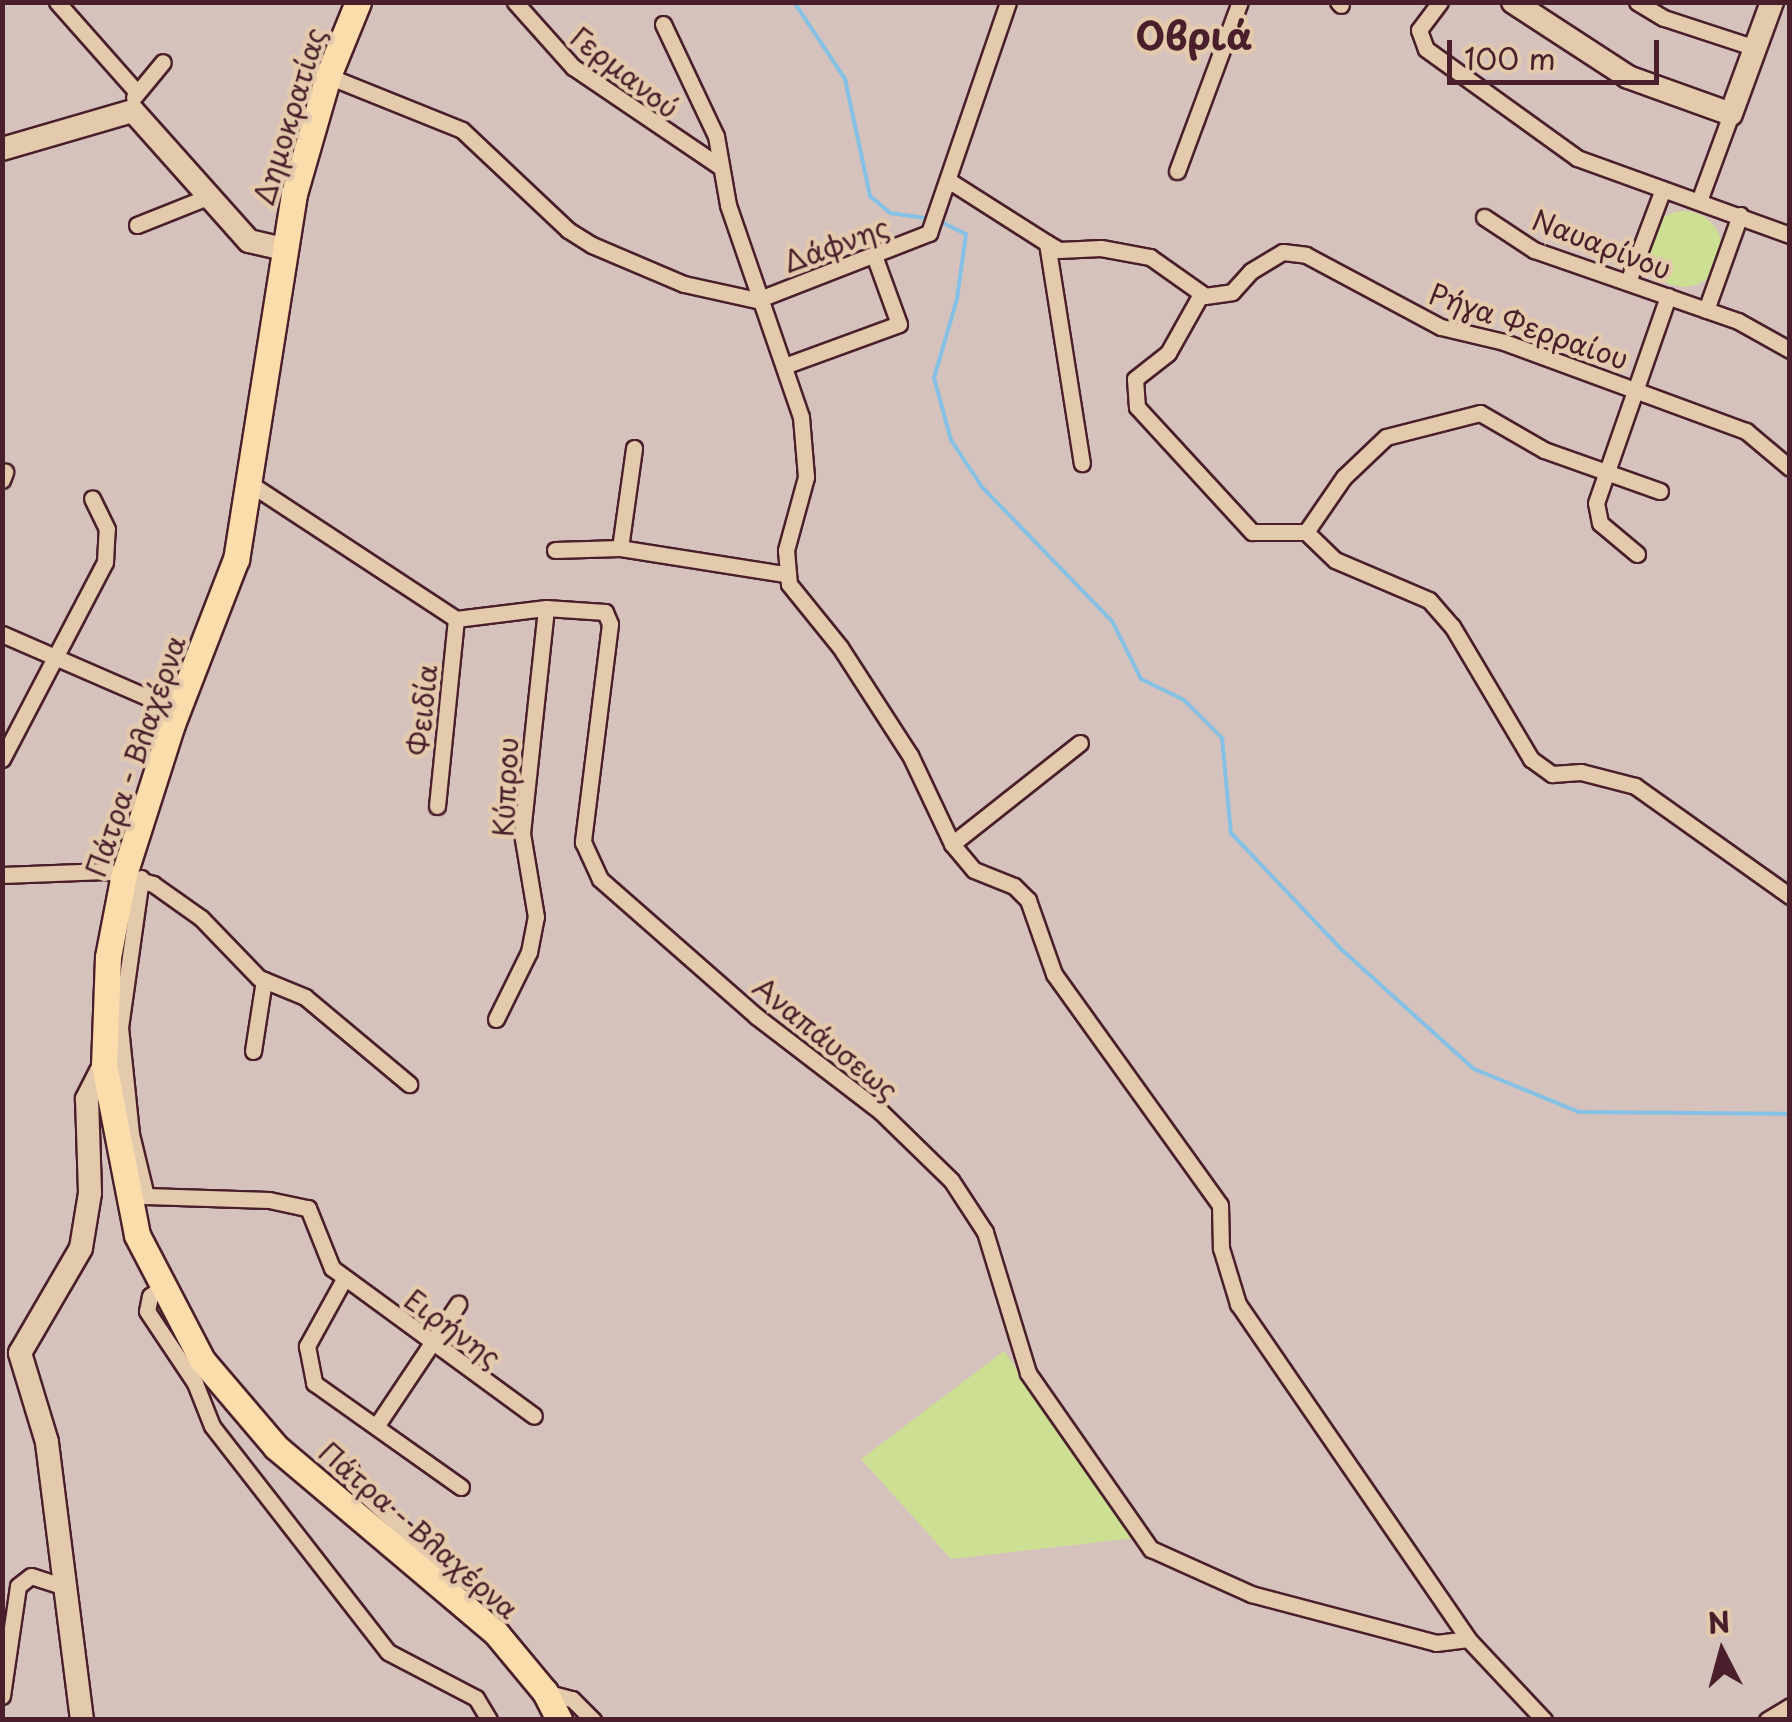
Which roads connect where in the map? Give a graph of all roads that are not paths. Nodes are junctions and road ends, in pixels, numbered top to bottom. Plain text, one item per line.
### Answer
1 (57, 2) edge
2 (358, 2) edge
3 (514, 2) edge
4 (1008, 2) edge
5 (1240, 2) edge
6 (1440, 2) edge
7 (1514, 2) edge
8 (1637, 2) edge
9 (1772, 2) edge
10 (663, 24) dead end
11 (1756, 48) junction
12 (163, 62) dead end
13 (328, 76) junction
14 (134, 100) junction
15 (1731, 114) junction
16 (2, 150) edge
17 (718, 166) junction
18 (1176, 171) dead end
19 (948, 180) junction
20 (1663, 189) junction
21 (205, 198) junction
22 (1699, 201) junction
23 (1740, 215) junction
24 (1484, 218) dead end
25 (137, 225) dead end
26 (1790, 235) edge
27 (1046, 242) junction
28 (283, 249) junction
29 (875, 258) junction
30 (1628, 282) junction
31 (1200, 296) junction
32 (1668, 296) junction
33 (763, 298) junction
34 (1706, 310) junction
35 (1790, 350) edge
36 (787, 365) junction
37 (1633, 389) junction
38 (634, 448) dead end
39 (1082, 463) dead end
40 (1790, 468) edge
41 (1606, 472) junction
42 (249, 483) junction
43 (1660, 491) dead end
44 (92, 498) dead end
45 (1306, 532) junction
46 (620, 548) junction
47 (554, 550) dead end
48 (1638, 554) dead end
49 (784, 574) junction
50 (546, 608) junction
51 (456, 619) junction
52 (2, 634) edge
53 (56, 657) junction
54 (178, 710) junction
55 (8, 733) edge
56 (1080, 743) dead end
57 (2, 758) edge
58 (437, 806) dead end
59 (952, 844) junction
60 (2, 875) edge
61 (132, 876) junction
62 (1790, 896) edge
63 (264, 980) junction
64 (496, 1019) dead end
65 (253, 1050) dead end
66 (104, 1065) junction
67 (409, 1084) dead end
68 (344, 1279) junction
69 (160, 1288) junction
70 (458, 1304) dead end
71 (432, 1344) junction
72 (534, 1416) dead end
73 (377, 1424) junction
74 (350, 1466) dead end
75 (462, 1488) dead end
76 (429, 1576) junction
77 (61, 1586) junction
78 (1468, 1639) junction
79 (3, 1690) edge
80 (546, 1692) junction
81 (1790, 1706) edge
82 (82, 1720) edge
83 (489, 1720) edge
84 (559, 1720) edge
85 (593, 1720) edge
86 (1544, 1720) edge
87 (1767, 1720) edge

1 - 14 street
2 - 13 main road, Δημοκρατίας
3 - 17 street, Γερμανού
4 - 19 street, Δάφνης
5 - 18 street
6 - 20 street
7 - 15 street
8 - 11 street
9 - 11 street
10 - 17 street
11 - 15 street
12 - 14 street
13 - 28 main road, Δημοκρατίας
13 - 33 street
14 - 16 street
14 - 21 street
15 - 22 street
17 - 33 street
19 - 27 street
19 - 29 street, Δάφνης
20 - 22 street
20 - 30 street
21 - 25 street
21 - 28 street
22 - 23 street
23 - 26 street
23 - 34 street
24 - 30 street, Ναυαρίνου
27 - 31 street
27 - 39 street
28 - 42 main road, Πάτρα - Βλαχέρνα
29 - 33 street, Δάφνης
29 - 36 street
30 - 32 street, Ναυαρίνου
31 - 37 street, Ρήγα Φερραίου
31 - 45 street
32 - 34 street, Ναυαρίνου
32 - 37 street
33 - 36 street
34 - 35 street, Ναυαρίνου
36 - 49 street
37 - 40 street, Ρήγα Φερραίου
37 - 41 street
38 - 46 street
41 - 43 street
41 - 45 street
41 - 48 street
42 - 51 street
42 - 54 main road, Πάτρα - Βλαχέρνα
44 - 53 street
45 - 62 street
46 - 47 street
46 - 49 street
49 - 59 street
50 - 51 street, Αναπάυσεως
50 - 64 street, Κύπρου
50 - 78 street, Αναπάυσεως
51 - 58 street, Φειδία
52 - 53 street
53 - 54 street
53 - 55 street
54 - 61 main road, Πάτρα - Βλαχέρνα
55 - 57 street
56 - 59 street
59 - 78 street
60 - 61 street
61 - 63 street
61 - 66 main road, Πάτρα - Βλαχέρνα
61 - 68 street
63 - 65 street
63 - 67 street
66 - 69 main road, Πάτρα - Βλαχέρνα
66 - 77 street
68 - 71 street, Ειρήνης
68 - 73 street
69 - 76 main road, Πάτρα - Βλαχέρνα
69 - 83 street
70 - 71 street
71 - 72 street, Ειρήνης
71 - 73 street
73 - 75 street
74 - 76 street
76 - 80 main road, Πάτρα - Βλαχέρνα
77 - 79 street
77 - 82 street
78 - 86 street
80 - 84 main road, Πάτρα - Βλαχέρνα
80 - 85 street
81 - 87 street

